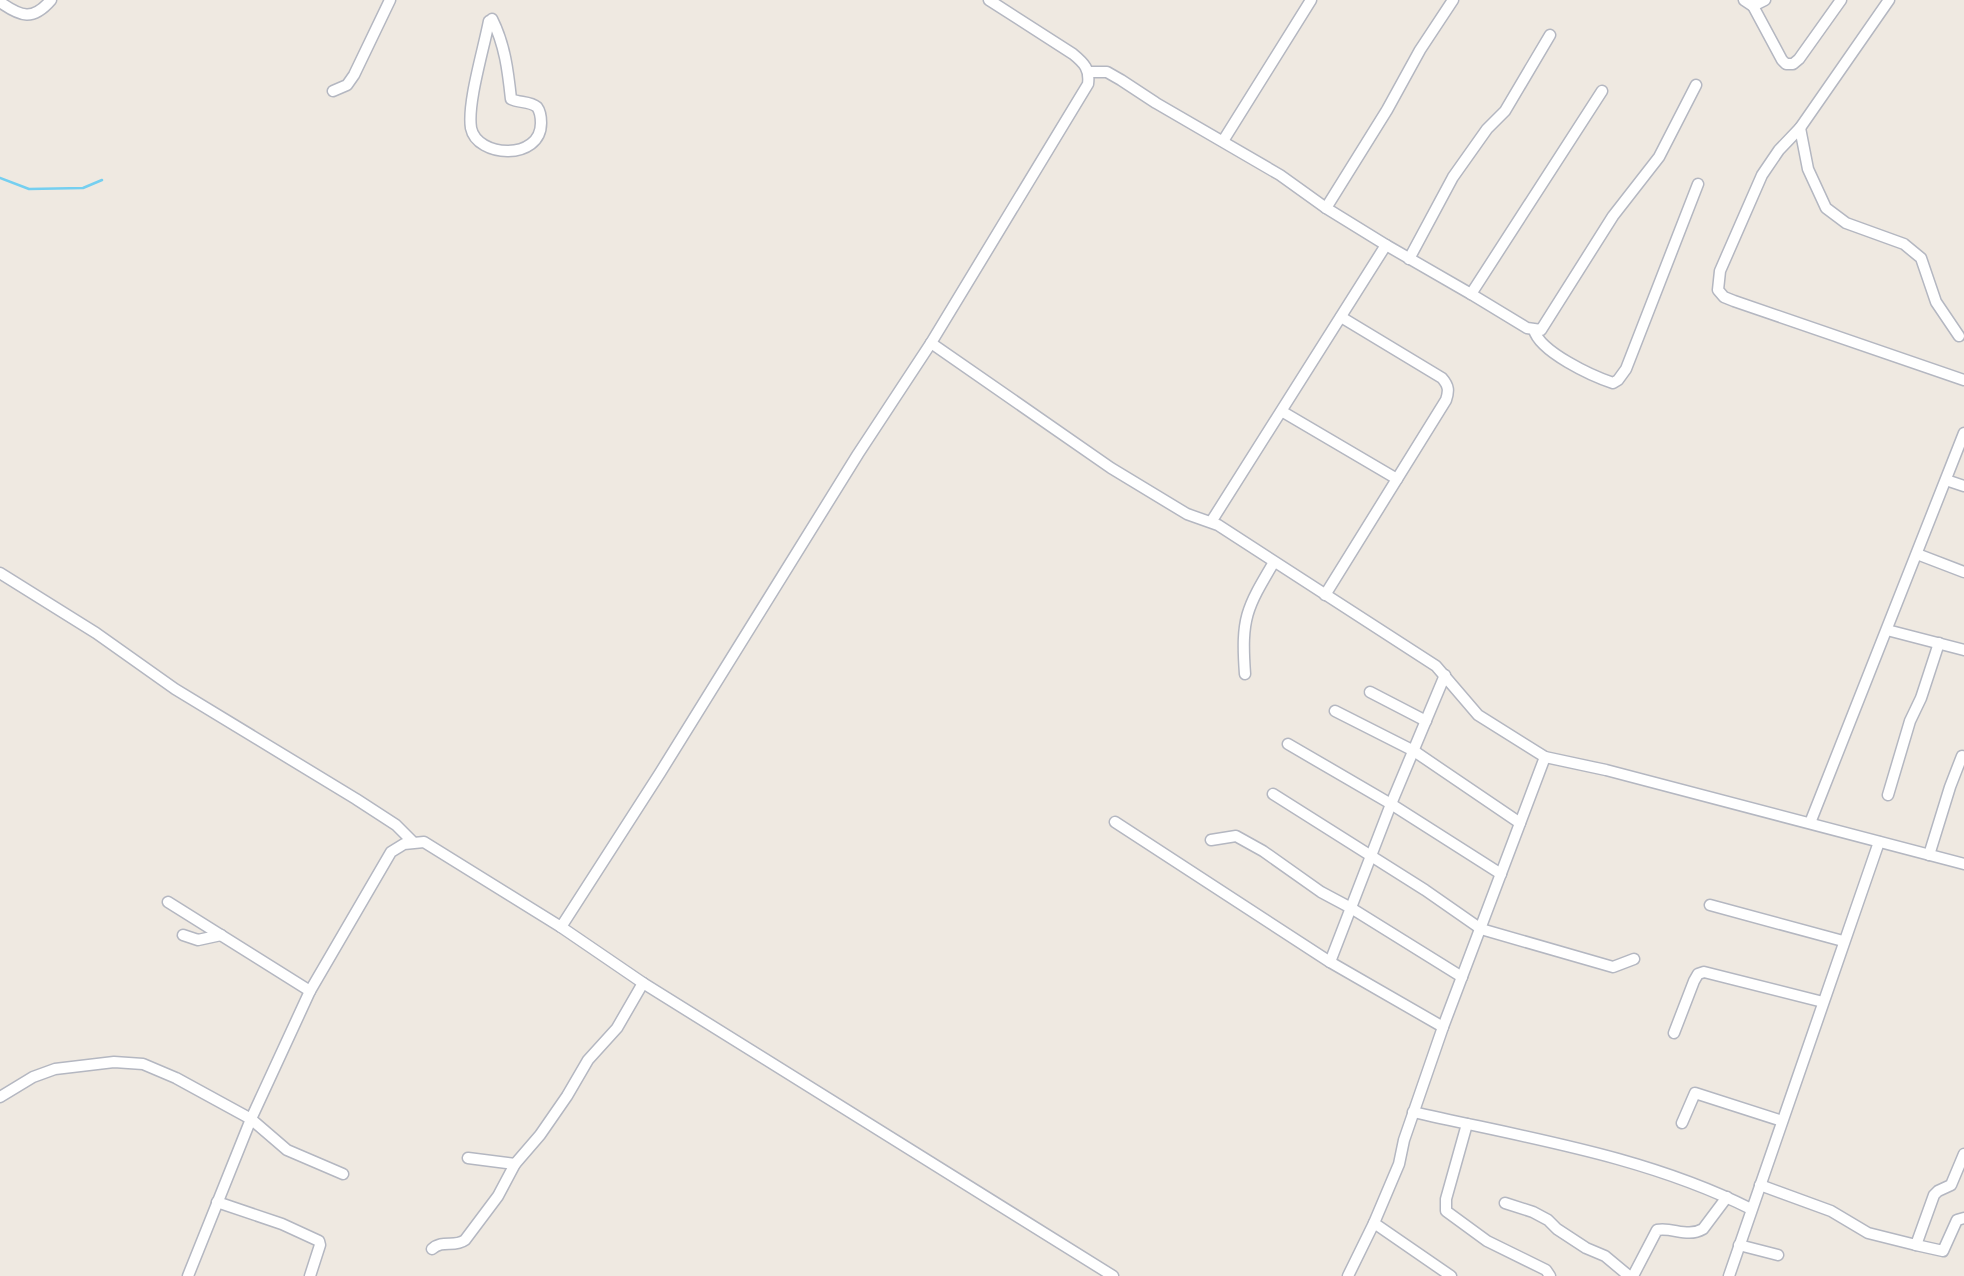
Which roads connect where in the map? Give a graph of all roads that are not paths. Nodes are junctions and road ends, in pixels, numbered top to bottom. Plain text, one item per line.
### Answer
1 (51, 0) edge
2 (390, 0) edge
3 (989, 0) edge
4 (1311, 0) edge
5 (1453, 0) edge
6 (1765, 0) edge
7 (1841, 0) edge
8 (1889, 0) edge
9 (0, 2) edge
10 (1748, 3) edge
11 (491, 20) joint
12 (1550, 35) dead end
13 (1089, 72) junction
14 (1696, 85) dead end
15 (333, 91) dead end
16 (1602, 91) dead end
17 (1800, 128) junction
18 (1223, 141) junction
19 (1698, 184) dead end
20 (1326, 208) junction
21 (1386, 245) junction
22 (1409, 259) junction
23 (1471, 294) junction
24 (1342, 317) junction
25 (1534, 330) junction
26 (1959, 336) dead end
27 (931, 343) junction
28 (1964, 380) edge
29 (1283, 412) junction
30 (1964, 433) edge
31 (1397, 479) junction
32 (1946, 480) junction
33 (1964, 486) edge
34 (1211, 522) junction
35 (1917, 554) junction
36 (1274, 562) junction
37 (1964, 572) edge
38 (0, 573) edge
39 (1325, 595) junction
40 (1888, 630) junction
41 (1939, 643) junction
42 (1964, 650) edge
43 (1245, 674) dead end
44 (1445, 675) junction
45 (1370, 692) dead end
46 (1335, 711) dead end
47 (1426, 721) junction
48 (1288, 744) dead end
49 (1414, 751) junction
50 (1962, 756) edge
51 (1545, 757) junction
52 (1273, 794) dead end
53 (1888, 795) dead end
54 (1391, 804) junction
55 (1115, 822) dead end
56 (1520, 823) junction
57 (1810, 823) junction
58 (1211, 840) dead end
59 (412, 841) junction
60 (1879, 842) junction
61 (1929, 855) junction
62 (1371, 857) junction
63 (1964, 864) edge
64 (1501, 874) junction
65 (168, 902) dead end
66 (1710, 905) dead end
67 (1351, 908) junction
68 (561, 928) junction
69 (1481, 929) junction
70 (183, 935) dead end
71 (221, 935) junction
72 (1843, 941) junction
73 (1634, 959) dead end
74 (1329, 962) junction
75 (1462, 977) junction
76 (643, 983) junction
77 (310, 991) junction
78 (1822, 1002) junction
79 (1443, 1027) junction
80 (1674, 1033) dead end
81 (0, 1097) edge
82 (1413, 1112) junction
83 (251, 1119) junction
84 (1782, 1121) junction
85 (1682, 1123) dead end
86 (1467, 1124) junction
87 (1964, 1155) edge
88 (468, 1158) dead end
89 (515, 1164) junction
90 (343, 1174) dead end
91 (1760, 1185) junction
92 (1727, 1197) junction
93 (217, 1202) junction
94 (1505, 1203) dead end
95 (1751, 1209) junction
96 (1964, 1218) edge
97 (1374, 1223) junction
98 (1739, 1245) junction
99 (1916, 1245) junction
100 (432, 1248) dead end
101 (1778, 1255) dead end
102 (1096, 1272) edge
103 (188, 1276) edge
104 (310, 1276) edge
105 (1112, 1276) edge
106 (1349, 1276) edge
107 (1451, 1276) edge
108 (1550, 1276) edge
109 (1631, 1276) edge
110 (1729, 1276) edge

1 - 9 street
2 - 15 street
3 - 13 street
4 - 18 street
5 - 20 street
6 - 10 street
7 - 10 street
8 - 17 street
11 - 11 street
12 - 22 street
13 - 18 street
13 - 27 street
14 - 25 street
16 - 23 street
17 - 26 street
17 - 28 street
18 - 20 street
19 - 25 street
20 - 21 street
21 - 22 street
21 - 24 street
22 - 23 street
23 - 25 street
24 - 29 street
24 - 31 street
27 - 34 street
27 - 68 street
29 - 31 street
29 - 34 street
30 - 32 street
31 - 39 street
32 - 33 street
32 - 35 street
34 - 36 street
35 - 37 street
35 - 40 street
36 - 39 street
36 - 43 street
38 - 59 street
39 - 44 street
40 - 41 street
40 - 57 street
41 - 42 street
41 - 53 street
44 - 47 street
44 - 51 street
45 - 47 street
46 - 49 street
47 - 49 street
48 - 54 street
49 - 54 street
49 - 56 street
50 - 61 street
51 - 56 street
51 - 57 street
52 - 62 street
54 - 62 street
54 - 64 street
55 - 74 street
56 - 64 street
57 - 60 street
58 - 67 street
59 - 68 street
59 - 77 street
60 - 61 street
60 - 72 street
61 - 63 street
62 - 67 street
62 - 69 street
64 - 69 street
65 - 71 street
66 - 72 street
67 - 74 street
67 - 75 street
68 - 76 street
69 - 73 street
69 - 75 street
70 - 71 street
71 - 77 street
72 - 78 street
74 - 79 street
75 - 79 street
76 - 89 street
76 - 102 street
77 - 83 street
78 - 80 street
78 - 84 street
79 - 82 street
81 - 83 street
82 - 86 street
82 - 97 street
83 - 90 street
83 - 93 street
84 - 85 street
84 - 91 street
86 - 92 street
86 - 108 street
87 - 99 street
88 - 89 street
89 - 100 street
91 - 95 street
91 - 99 street
92 - 95 street
92 - 109 street
93 - 103 street
93 - 104 street
94 - 109 street
95 - 98 street
96 - 99 street
97 - 106 street
97 - 107 street
98 - 101 street
98 - 110 street
102 - 105 street

